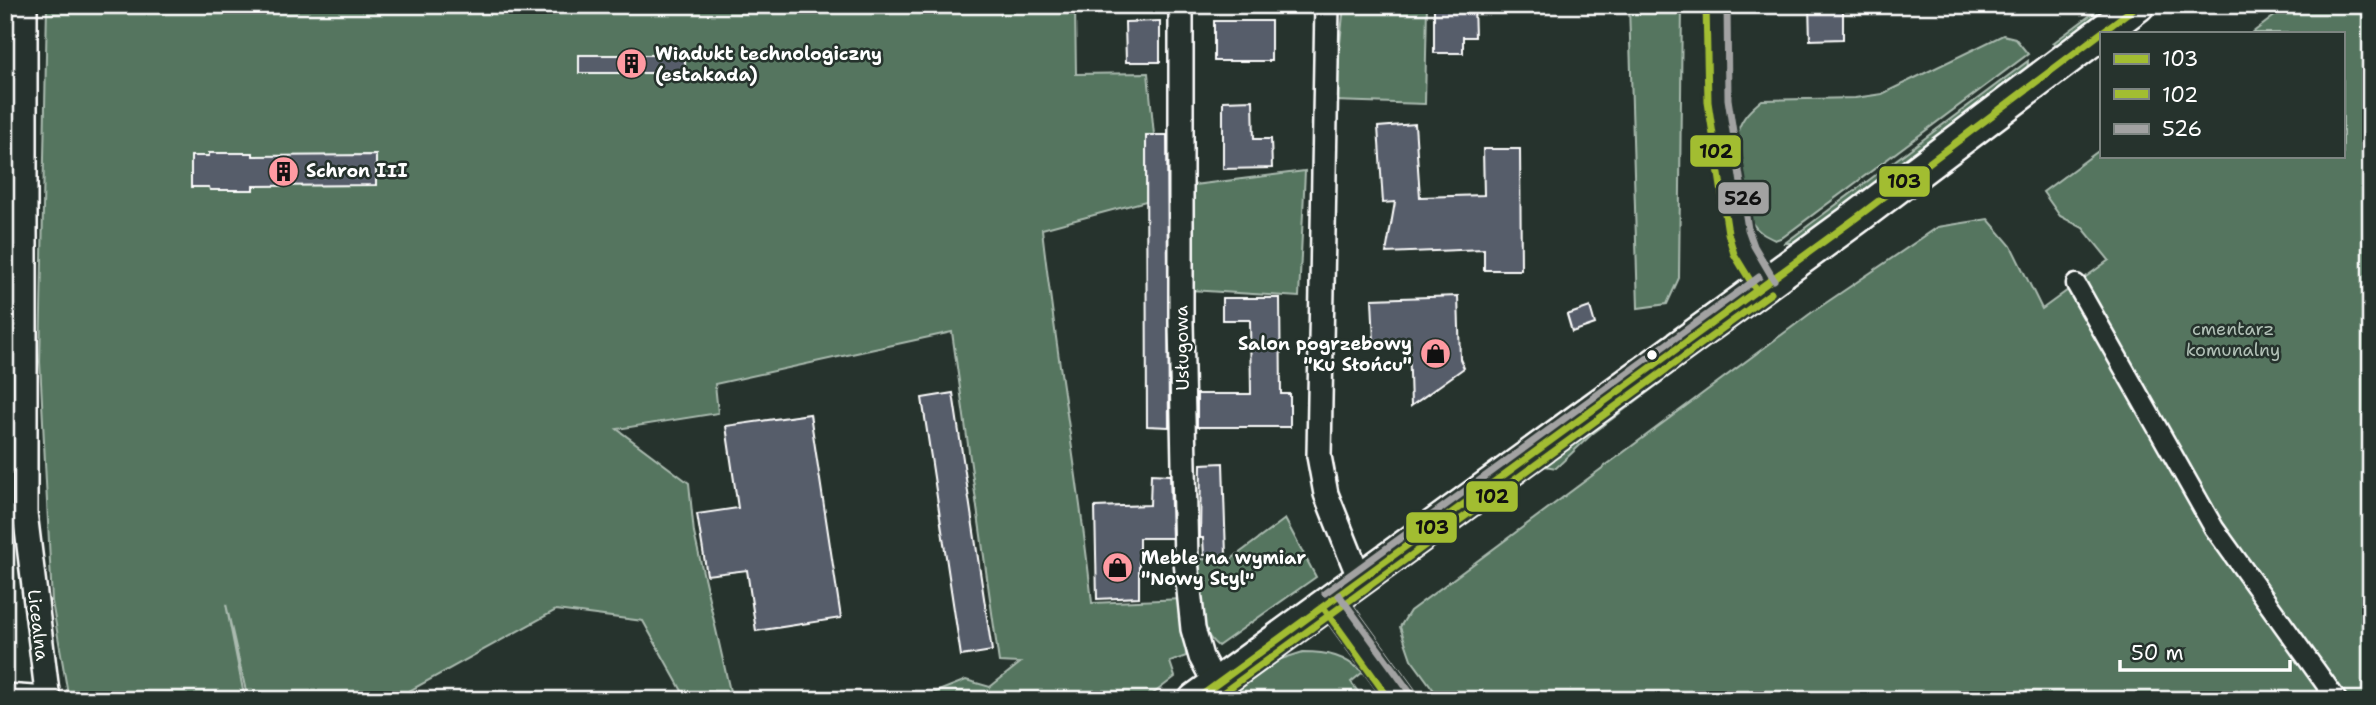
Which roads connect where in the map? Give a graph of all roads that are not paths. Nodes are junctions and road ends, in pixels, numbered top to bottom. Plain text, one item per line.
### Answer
1 (25, 5) edge
2 (1181, 5) edge
3 (1327, 5) edge
4 (1716, 5) edge
5 (2138, 5) edge
6 (2102, 32) edge
7 (2100, 34) edge
8 (2076, 284) dead end
9 (1765, 285) junction
10 (1363, 578) junction
11 (1331, 601) junction
12 (1205, 692) edge
13 (5, 696) edge
14 (47, 699) edge
15 (1403, 700) edge
16 (2337, 700) edge

1 - 14 street, Licealna
2 - 12 street, Usługowa
3 - 10 street
4 - 9 street
5 - 6 main road
7 - 9 main road
8 - 16 street
9 - 10 main road
10 - 11 main road
11 - 12 main road
11 - 15 street
13 - 14 street

